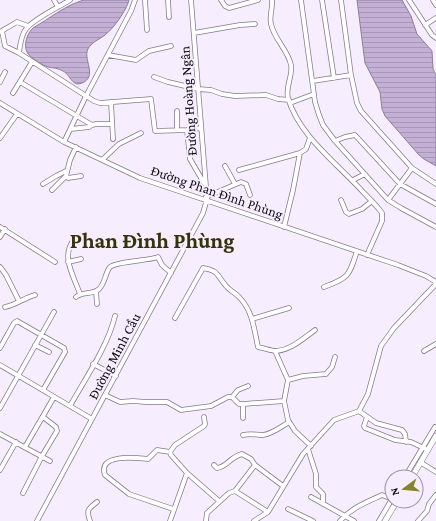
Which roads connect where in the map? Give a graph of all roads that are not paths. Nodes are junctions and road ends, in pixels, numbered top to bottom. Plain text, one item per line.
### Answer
1 (54, 0) edge
2 (70, 0) edge
3 (135, 0) edge
4 (145, 0) edge
5 (168, 0) edge
6 (191, 0) edge
7 (221, 0) edge
8 (258, 0) edge
9 (272, 0) edge
10 (301, 0) edge
11 (322, 0) edge
12 (341, 0) edge
13 (409, 0) edge
14 (433, 0) edge
15 (436, 5) edge
16 (58, 7) junction
17 (168, 17) dead end
18 (436, 18) edge
19 (254, 24) dead end
20 (425, 25) junction
21 (28, 26) junction
22 (147, 30) dead end
23 (1, 31) edge
24 (194, 33) junction
25 (436, 38) edge
26 (171, 46) dead end
27 (19, 53) junction
28 (108, 55) junction
29 (32, 62) junction
30 (6, 72) dead end
31 (351, 75) junction
32 (154, 77) dead end
33 (334, 78) junction
34 (312, 81) junction
35 (0, 82) edge
36 (20, 82) junction
37 (198, 89) junction
38 (13, 92) dead end
39 (314, 94) junction
40 (86, 96) junction
41 (289, 101) junction
42 (111, 102) junction
43 (0, 103) edge
44 (176, 111) dead end
45 (17, 114) junction
46 (77, 117) junction
47 (112, 124) junction
48 (92, 125) junction
49 (201, 128) junction
50 (71, 129) junction
51 (177, 130) junction
52 (187, 130) junction
53 (141, 133) dead end
54 (0, 138) edge
55 (310, 138) junction
56 (113, 139) dead end
57 (336, 141) junction
58 (64, 142) junction
59 (76, 147) junction
60 (300, 153) junction
61 (102, 160) junction
62 (225, 166) dead end
63 (412, 168) junction
64 (239, 170) dead end
65 (66, 174) junction
66 (365, 174) junction
67 (81, 176) dead end
68 (353, 180) junction
69 (43, 184) dead end
70 (234, 184) junction
71 (400, 184) junction
72 (436, 184) edge
73 (205, 186) junction
74 (52, 190) dead end
75 (250, 195) dead end
76 (206, 198) junction
77 (341, 200) dead end
78 (388, 200) junction
79 (372, 201) junction
80 (436, 204) edge
81 (0, 226) edge
82 (284, 227) junction
83 (436, 227) edge
84 (4, 230) junction
85 (0, 237) edge
86 (75, 238) dead end
87 (356, 251) junction
88 (367, 255) junction
89 (81, 259) dead end
90 (55, 262) dead end
91 (68, 262) junction
92 (0, 267) edge
93 (171, 273) junction
94 (436, 283) edge
95 (324, 287) dead end
96 (96, 291) junction
97 (35, 295) dead end
98 (19, 301) junction
99 (97, 304) dead end
100 (5, 307) dead end
101 (289, 308) dead end
102 (54, 312) dead end
103 (115, 316) dead end
104 (174, 318) dead end
105 (252, 319) junction
106 (315, 330) dead end
107 (41, 334) junction
108 (436, 344) edge
109 (35, 345) junction
110 (0, 348) edge
111 (275, 351) junction
112 (424, 351) dead end
113 (49, 352) dead end
114 (335, 357) dead end
115 (93, 364) junction
116 (0, 365) edge
117 (18, 375) junction
118 (116, 376) junction
119 (288, 380) junction
120 (248, 386) dead end
121 (43, 390) junction
122 (105, 395) junction
123 (54, 397) junction
124 (232, 397) junction
125 (284, 401) junction
126 (242, 404) junction
127 (70, 406) junction
128 (0, 408) edge
129 (359, 411) junction
130 (42, 417) junction
131 (204, 417) dead end
132 (367, 417) junction
133 (243, 418) dead end
134 (92, 419) junction
135 (289, 422) junction
136 (435, 427) edge
137 (0, 434) edge
138 (243, 435) dead end
139 (436, 436) edge
140 (16, 442) junction
141 (406, 442) junction
142 (25, 447) junction
143 (310, 447) junction
144 (425, 449) junction
145 (170, 452) junction
146 (42, 456) junction
147 (50, 461) dead end
148 (420, 462) junction
149 (214, 465) dead end
150 (255, 465) junction
151 (411, 469) edge
152 (416, 469) edge
153 (0, 470) edge
154 (436, 472) edge
155 (187, 473) junction
156 (283, 486) junction
157 (235, 491) junction
158 (22, 493) dead end
159 (436, 495) edge
160 (384, 496) edge
161 (311, 497) dead end
162 (219, 501) junction
163 (97, 502) dead end
164 (323, 504) junction
165 (288, 508) dead end
166 (173, 509) junction
167 (388, 509) edge
168 (390, 509) edge
169 (268, 512) junction
170 (344, 516) junction
171 (38, 521) edge
172 (90, 521) edge
173 (170, 521) edge
174 (206, 521) edge
175 (254, 521) edge
176 (312, 521) edge
177 (340, 521) edge
178 (354, 521) edge
179 (379, 521) edge
180 (385, 521) edge
181 (420, 521) edge

1 - 16 street
2 - 16 street
3 - 28 street
4 - 22 street
5 - 17 street
6 - 24 street, Đường Hoàng Ngân
7 - 8 street
9 - 41 street
10 - 34 street
11 - 33 street
12 - 31 street
13 - 20 street
14 - 15 street
16 - 21 street
18 - 20 street
19 - 24 street
20 - 25 street
21 - 23 street
21 - 27 street
23 - 27 street
24 - 37 street, Đường Hoàng Ngân
26 - 28 street
27 - 29 street
28 - 40 street
29 - 36 street
29 - 40 street
30 - 35 street
31 - 33 street
31 - 63 street
32 - 37 street
33 - 34 street
34 - 39 street
36 - 38 street
36 - 46 street
37 - 41 street
37 - 49 street, Đường Hoàng Ngân
39 - 41 street
39 - 57 street
40 - 42 street
40 - 46 street
41 - 55 street
42 - 47 street
42 - 51 street
43 - 45 street, Đường Phan Đình Phùng
44 - 51 street
45 - 54 street
45 - 58 street, Đường Phan Đình Phùng
46 - 48 street
46 - 50 street
47 - 48 street
47 - 56 street
48 - 50 street
49 - 52 street
49 - 73 street, Đường Hoàng Ngân
50 - 58 street
51 - 52 street
52 - 73 street
53 - 61 street
55 - 60 street
55 - 68 street
57 - 66 street
57 - 71 street
58 - 59 street, Đường Phan Đình Phùng
59 - 61 street, Đường Phan Đình Phùng
59 - 65 street
60 - 64 street
60 - 82 street
61 - 76 street, Đường Phan Đình Phùng
62 - 70 street
63 - 71 street
63 - 72 street
65 - 67 street
65 - 69 street
65 - 74 street
66 - 68 street
66 - 78 street
68 - 79 street
70 - 75 street
70 - 76 street
71 - 78 street
71 - 80 street
73 - 76 street, Đường Hoàng Ngân
76 - 82 street, Đường Phan Đình Phùng
76 - 93 street, Đường Minh Cầu
77 - 79 street
78 - 83 street
79 - 88 street
81 - 84 street
82 - 87 street, Đường Phan Đình Phùng
84 - 85 street
84 - 90 street
86 - 91 street
87 - 88 street, Đường Phan Đình Phùng
87 - 95 street
88 - 94 street, Đường Phan Đình Phùng
89 - 91 street
91 - 96 street
92 - 98 street
93 - 96 street
93 - 118 street, Đường Minh Cầu
94 - 129 street
96 - 99 street
97 - 98 street
98 - 100 street
101 - 105 street
102 - 107 street
103 - 115 street
104 - 105 street
105 - 111 street
106 - 111 street
107 - 109 street
107 - 110 street
107 - 121 street
108 - 112 street
109 - 113 street
109 - 117 street
111 - 119 street
114 - 119 street
115 - 118 street
115 - 127 street
116 - 117 street
117 - 121 street
117 - 128 street
118 - 122 street, Đường Minh Cầu
119 - 125 street
120 - 124 street
121 - 123 street
122 - 124 street
122 - 134 street, Đường Minh Cầu
123 - 127 street
123 - 130 street
124 - 126 street
125 - 126 street
125 - 135 street
126 - 133 street
127 - 134 street
129 - 132 street
129 - 143 street
130 - 142 street
130 - 146 street
131 - 145 street
132 - 141 street
132 - 141 street
134 - 171 street, Đường Minh Cầu
135 - 138 street
135 - 143 street
136 - 144 street
137 - 140 street
139 - 144 main road
140 - 142 street
140 - 153 street
141 - 144 street
142 - 146 street
143 - 156 street
143 - 164 street
144 - 148 main road
144 - 151 street
145 - 155 street
145 - 166 street
146 - 147 street
146 - 158 street
148 - 152 main road
148 - 154 street
149 - 150 street
150 - 156 street
150 - 157 street
155 - 162 street
155 - 166 street
156 - 169 street
157 - 162 street
157 - 169 street
159 - 181 street
160 - 170 street
161 - 164 street
162 - 174 street
163 - 172 street
164 - 170 street
165 - 176 street
166 - 173 street
167 - 179 street
168 - 180 main road
169 - 175 street
170 - 177 street
170 - 178 street

